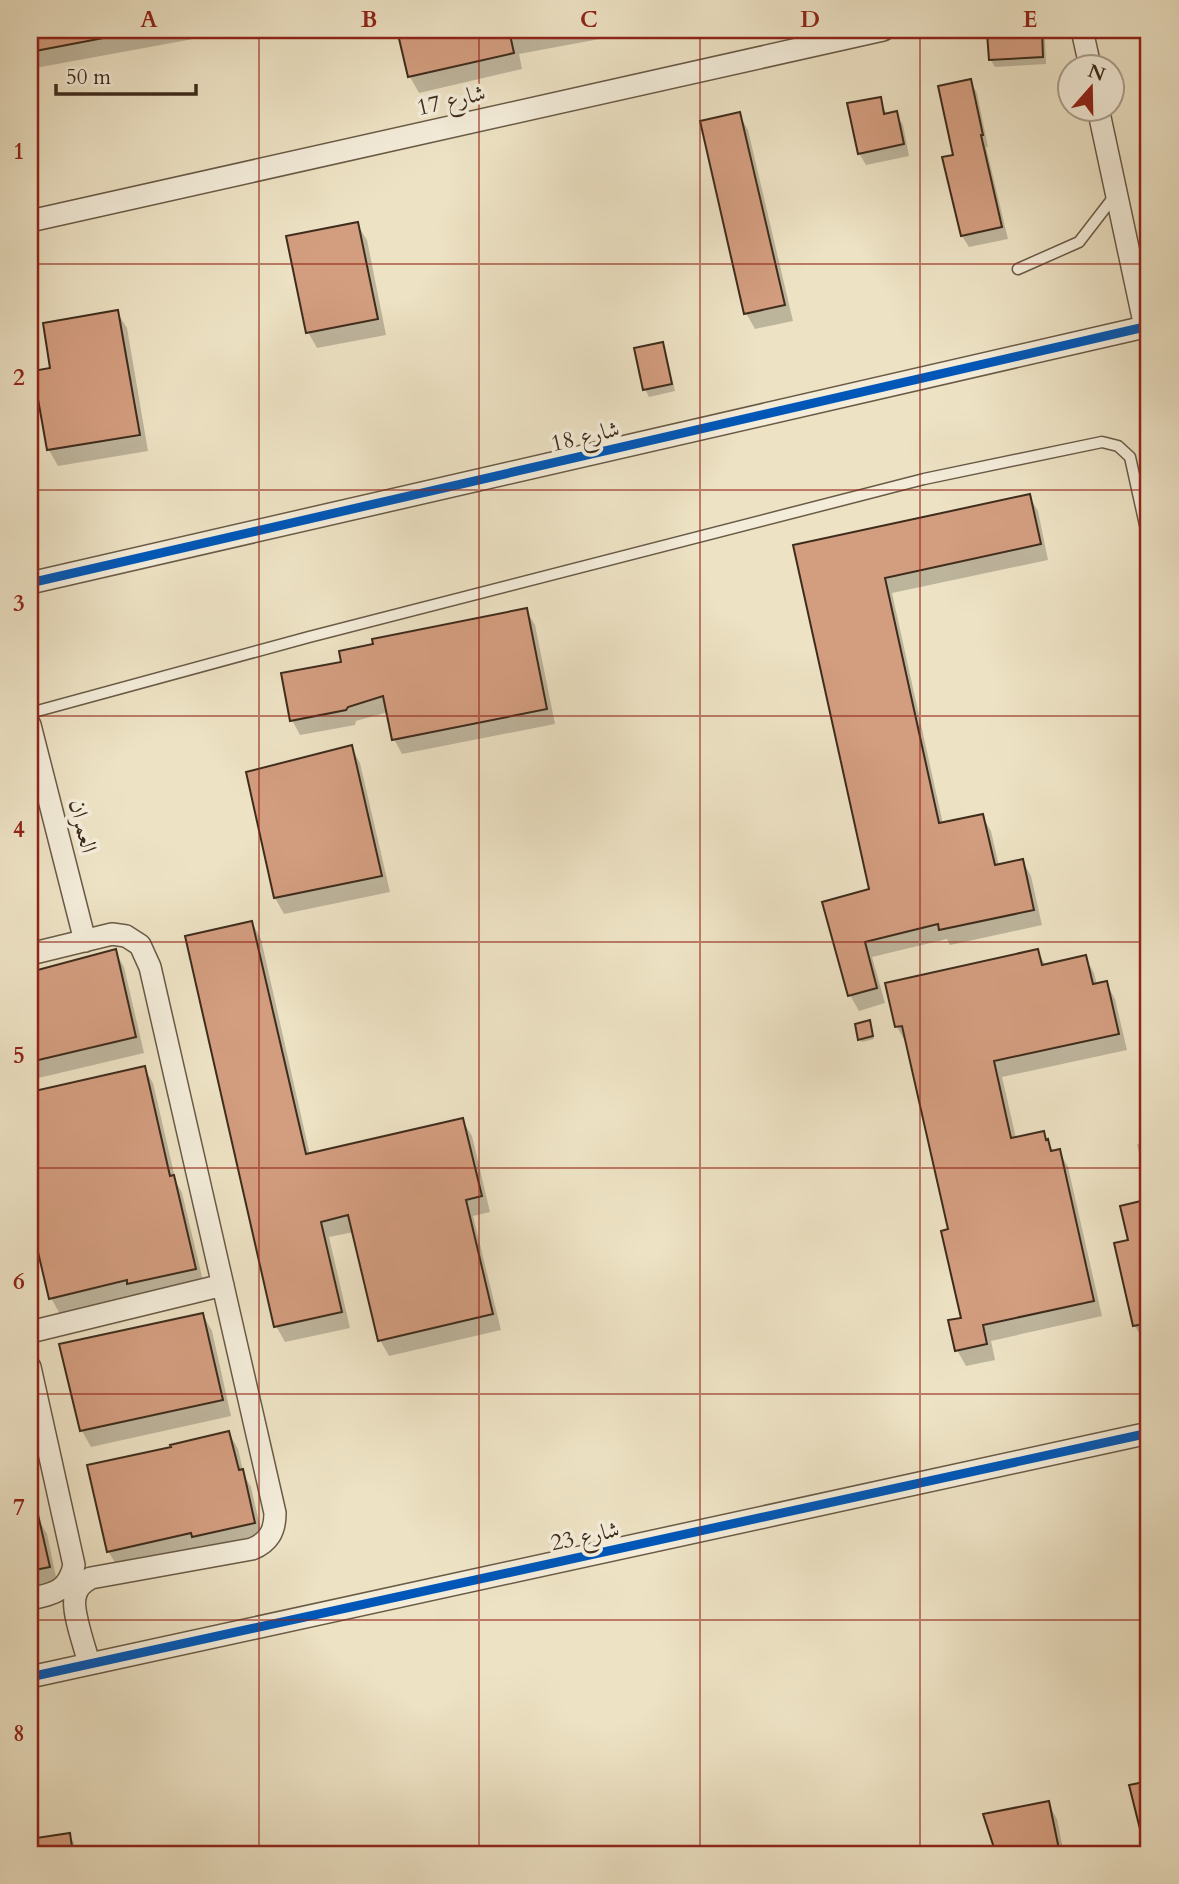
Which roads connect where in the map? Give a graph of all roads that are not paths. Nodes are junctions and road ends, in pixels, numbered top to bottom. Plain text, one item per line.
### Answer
1 (883, 30) edge
2 (1082, 30) edge
3 (1087, 52) edge
4 (1101, 122) edge
5 (1116, 194) junction
6 (30, 221) edge
7 (1018, 270) dead end
8 (1147, 327) edge
9 (1149, 543) edge
10 (30, 583) edge
11 (30, 713) edge
12 (30, 724) edge
13 (85, 940) junction
14 (30, 954) edge
15 (223, 1285) junction
16 (30, 1332) edge
17 (30, 1367) edge
18 (1149, 1433) edge
19 (30, 1599) edge
20 (89, 1663) junction
21 (30, 1677) edge

1 - 6 street, شارع 17
2 - 3 street
4 - 5 street
5 - 7 lane
5 - 8 street
8 - 10 street, شارع 18
9 - 11 lane
12 - 13 street, العمران
13 - 14 street
13 - 15 street
15 - 16 street
15 - 20 street
17 - 19 street
18 - 20 street, شارع 23
20 - 21 street, شارع 23

